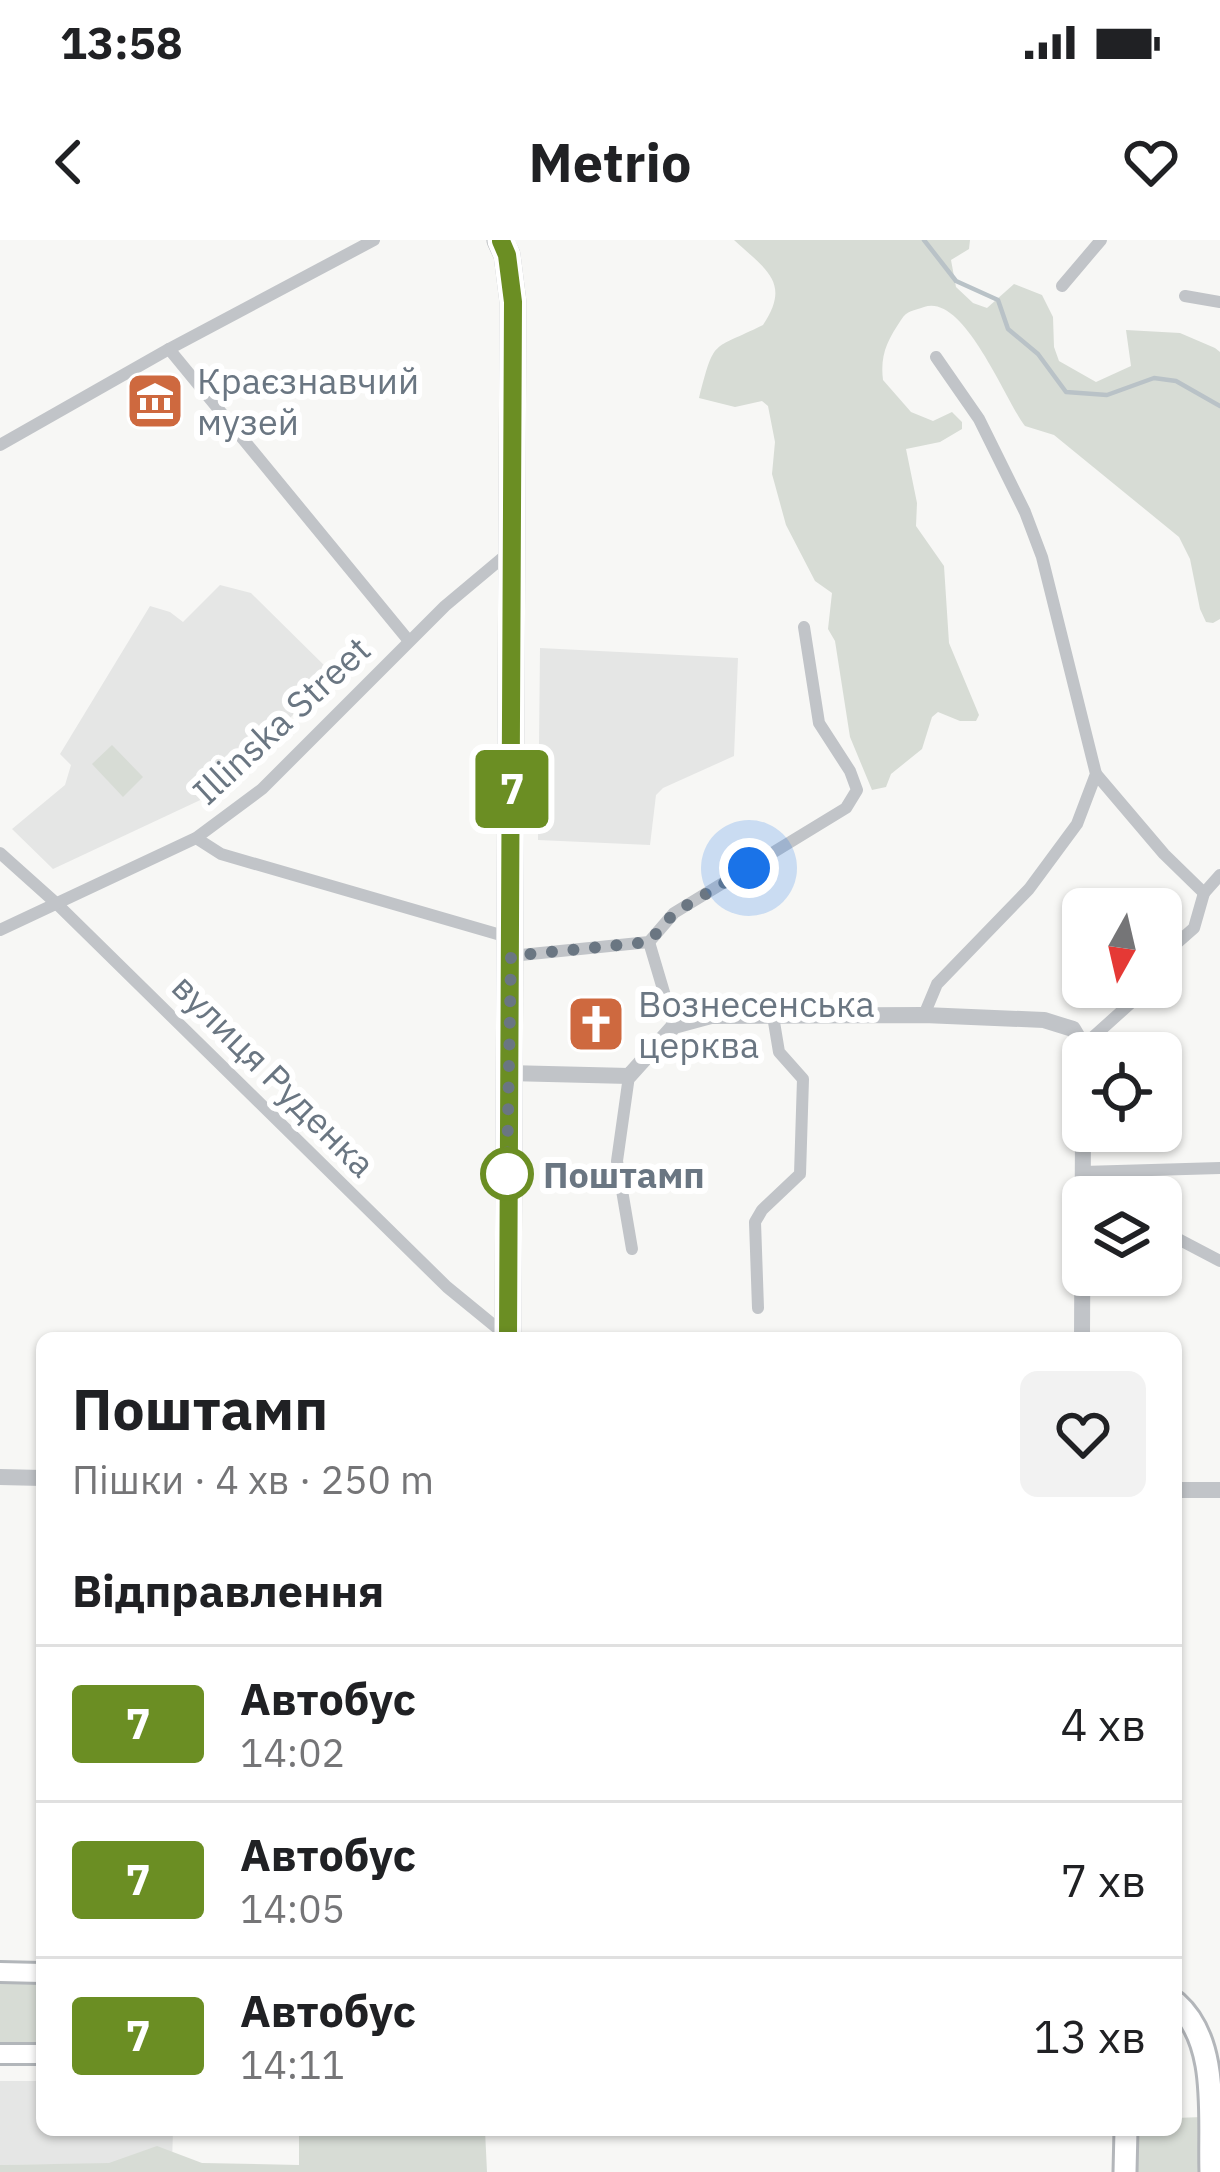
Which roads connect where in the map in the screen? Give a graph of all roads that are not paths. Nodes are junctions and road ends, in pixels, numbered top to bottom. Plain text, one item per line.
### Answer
1 (374, 240) edge
2 (500, 240) edge
3 (1101, 240) edge
4 (1062, 286) dead end
5 (1185, 296) dead end
6 (1220, 302) edge
7 (169, 349) junction
8 (936, 357) dead end
9 (0, 445) edge
10 (514, 548) junction
11 (804, 627) dead end
12 (410, 641) junction
13 (1096, 775) junction
14 (196, 838) junction
15 (0, 853) edge
16 (1220, 875) edge
17 (1204, 893) junction
18 (57, 904) junction
19 (0, 930) edge
20 (1182, 939) edge
21 (649, 942) junction
22 (511, 947) junction
23 (1125, 1008) edge
24 (924, 1015) junction
25 (773, 1016) junction
26 (674, 1026) junction
27 (1074, 1032) edge
28 (1099, 1032) edge
29 (506, 1073) junction
30 (628, 1076) junction
31 (1083, 1152) edge
32 (1220, 1168) edge
33 (1083, 1172) junction
34 (1083, 1176) edge
35 (1182, 1240) edge
36 (632, 1250) dead end
37 (1220, 1261) edge
38 (1083, 1296) edge
39 (758, 1308) dead end
40 (502, 1332) edge
41 (508, 1332) edge
42 (1082, 1332) edge
43 (0, 1478) edge
44 (36, 1478) edge
45 (1182, 1490) edge
46 (1220, 1490) edge
47 (0, 1972) edge
48 (36, 1973) edge
49 (1182, 2011) edge
50 (0, 2054) edge
51 (36, 2054) edge
52 (1126, 2136) edge
53 (1125, 2172) edge
54 (1211, 2172) edge

1 - 7 street
2 - 10 main road
3 - 4 street
5 - 6 street
7 - 9 street
7 - 12 street
8 - 13 street
10 - 12 street, Illinska Street
10 - 22 main road
11 - 21 street
12 - 14 street, Illinska Street
13 - 17 street
13 - 24 street
14 - 18 street, Illinska Street
14 - 22 street
15 - 18 street, вулиця Руденка
16 - 17 street
17 - 20 street
18 - 19 street, Illinska Street
18 - 40 street, вулиця Руденка
21 - 22 street
21 - 26 street
22 - 29 main road
23 - 28 street
24 - 25 street
24 - 27 street
25 - 26 street
25 - 39 street
26 - 30 street
29 - 30 street
29 - 41 main road
30 - 36 street
31 - 33 street
32 - 33 street
33 - 34 street
35 - 37 street
38 - 42 street
43 - 44 street
45 - 46 street
47 - 48 main road
49 - 54 main road
50 - 51 main road
52 - 53 main road

